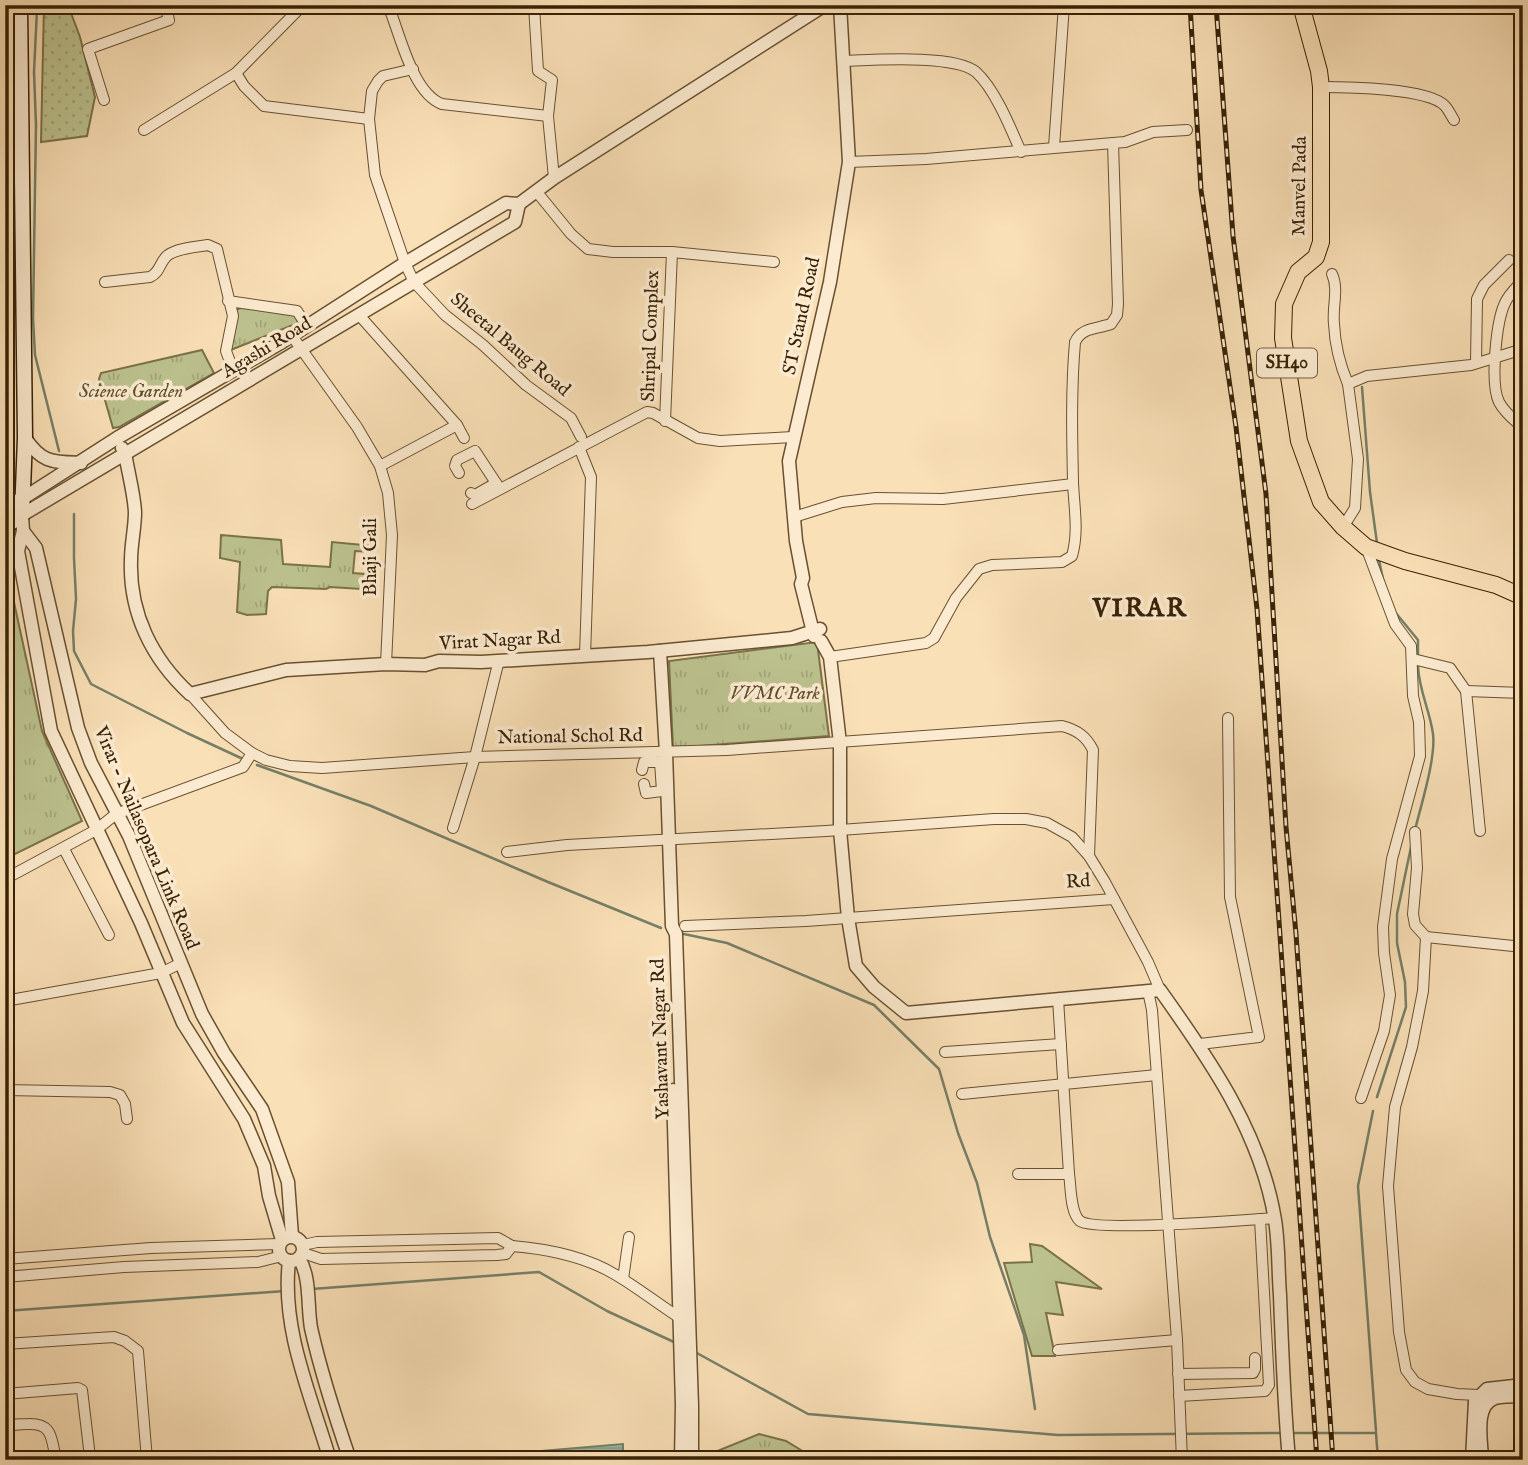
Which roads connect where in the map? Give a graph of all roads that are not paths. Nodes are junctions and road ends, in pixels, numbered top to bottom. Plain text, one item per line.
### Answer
1 (20, 5) edge
2 (165, 5) edge
3 (303, 5) edge
4 (385, 5) edge
5 (462, 5) edge
6 (825, 5) edge
7 (840, 5) edge
8 (1064, 5) edge
9 (1301, 5) edge
10 (514, 6) edge
11 (843, 61) junction
12 (413, 69) junction
13 (236, 73) junction
14 (1321, 86) junction
15 (104, 100) dead end
16 (548, 116) junction
17 (369, 119) junction
18 (1454, 120) dead end
19 (144, 130) dead end
20 (1187, 130) dead end
21 (1113, 143) junction
22 (1054, 148) junction
23 (1021, 152) junction
24 (849, 162) junction
25 (554, 178) junction
26 (536, 191) junction
27 (519, 204) junction
28 (672, 252) junction
29 (1509, 260) dead end
30 (774, 262) dead end
31 (405, 263) junction
32 (1332, 274) dead end
33 (1523, 280) edge
34 (105, 282) dead end
35 (414, 282) junction
36 (228, 301) junction
37 (359, 315) junction
38 (303, 320) dead end
39 (292, 336) junction
40 (1523, 349) edge
41 (302, 350) junction
42 (1496, 358) junction
43 (1476, 363) junction
44 (233, 370) junction
45 (1348, 384) junction
46 (665, 421) junction
47 (457, 425) junction
48 (1521, 426) edge
49 (793, 437) junction
50 (25, 438) junction
51 (464, 438) dead end
52 (117, 439) junction
53 (580, 442) junction
54 (125, 453) junction
55 (81, 463) junction
56 (380, 466) junction
57 (459, 473) dead end
58 (1073, 484) junction
59 (498, 486) junction
60 (471, 493) dead end
61 (22, 499) junction
62 (472, 504) dead end
63 (5, 510) edge
64 (22, 515) junction
65 (794, 517) junction
66 (5, 527) edge
67 (1343, 527) junction
68 (23, 531) junction
69 (1366, 547) junction
70 (1523, 597) edge
71 (818, 634) junction
72 (660, 655) junction
73 (585, 656) junction
74 (830, 657) junction
75 (1413, 659) junction
76 (386, 664) junction
77 (498, 664) junction
78 (1466, 691) junction
79 (1523, 693) edge
80 (190, 694) junction
81 (1228, 718) dead end
82 (840, 743) junction
83 (251, 755) junction
84 (475, 757) junction
85 (665, 759) junction
86 (642, 770) dead end
87 (644, 784) dead end
88 (116, 814) junction
89 (453, 828) dead end
90 (96, 830) junction
91 (840, 830) junction
92 (1480, 831) dead end
93 (1415, 832) dead end
94 (668, 839) junction
95 (64, 849) junction
96 (507, 852) dead end
97 (1089, 856) junction
98 (5, 879) edge
99 (1114, 899) junction
100 (848, 918) junction
101 (679, 926) junction
102 (109, 935) dead end
103 (1426, 937) junction
104 (1523, 947) edge
105 (179, 964) junction
106 (161, 973) junction
107 (1154, 990) junction
108 (1058, 999) junction
109 (5, 1001) edge
110 (1061, 1044) junction
111 (1200, 1044) junction
112 (945, 1052) dead end
113 (1157, 1075) junction
114 (1064, 1083) junction
115 (5, 1090) edge
116 (962, 1094) dead end
117 (1361, 1098) dead end
118 (127, 1119) dead end
119 (1018, 1174) dead end
120 (1069, 1174) junction
121 (1275, 1218) junction
122 (1260, 1219) junction
123 (1167, 1224) junction
124 (629, 1237) dead end
125 (512, 1246) junction
126 (292, 1254) junction
127 (5, 1259) edge
128 (5, 1278) edge
129 (623, 1279) junction
130 (680, 1318) junction
131 (311, 1324) junction
132 (291, 1326) junction
133 (685, 1333) junction
134 (1177, 1340) junction
135 (5, 1344) edge
136 (1058, 1350) dead end
137 (1255, 1358) dead end
138 (1178, 1374) junction
139 (1523, 1385) edge
140 (5, 1394) edge
141 (1179, 1396) junction
142 (1523, 1396) edge
143 (1483, 1399) junction
144 (688, 1427) junction
145 (5, 1428) edge
146 (1289, 1457) edge
147 (57, 1460) edge
148 (86, 1460) edge
149 (147, 1460) edge
150 (330, 1460) edge
151 (350, 1460) edge
152 (681, 1460) edge
153 (692, 1460) edge
154 (1182, 1460) edge
155 (1472, 1460) edge
156 (1482, 1460) edge

1 - 50 main road
2 - 15 street
3 - 13 street
4 - 12 street
5 - 10 street
6 - 25 street, Agashi Road
7 - 11 street, ST Stand Road
8 - 22 street
9 - 14 main road, Manvel Pada / SH40
10 - 16 street
11 - 23 street
11 - 24 street, ST Stand Road
12 - 16 street
12 - 17 street, Sheetal Baug Road
13 - 17 street
13 - 19 street
14 - 18 street
14 - 67 main road, Manvel Pada / SH40
16 - 25 street
17 - 31 street, Sheetal Baug Road
20 - 21 street
21 - 22 street
21 - 58 street
22 - 23 street
23 - 24 street
24 - 49 street, ST Stand Road
25 - 26 street, Agashi Road
26 - 27 street, Agashi Road
26 - 28 street
27 - 31 street, Agashi Road
27 - 35 street, Agashi Road
28 - 30 street
28 - 46 street, Shripal Complex
29 - 43 street
31 - 35 street, Sheetal Baug Road
31 - 39 street, Agashi Road
32 - 45 street
33 - 42 street
34 - 36 street
35 - 37 street, Agashi Road
35 - 53 street, Sheetal Baug Road
36 - 38 street
36 - 44 street
37 - 41 street, Agashi Road
37 - 47 street
39 - 41 street, Bhaji Gali
39 - 44 street, Agashi Road
40 - 42 street
41 - 54 street, Agashi Road
41 - 56 street, Bhaji Gali
42 - 43 street
42 - 48 street
43 - 45 street
44 - 52 street, Agashi Road
45 - 67 street
46 - 49 street
46 - 53 street
47 - 51 street
47 - 56 street
49 - 65 street, ST Stand Road
50 - 55 street
50 - 61 main road
52 - 54 street
52 - 55 street, Agashi Road
53 - 59 street
53 - 73 street, Sheetal Baug Road
54 - 64 street, Agashi Road
54 - 80 street
55 - 61 street, Agashi Road
56 - 76 street, Bhaji Gali
57 - 59 street
58 - 65 street
58 - 74 street
59 - 60 street
59 - 62 street
61 - 63 main road
61 - 64 main road
64 - 66 main road
64 - 68 street
65 - 71 street, ST Stand Road
67 - 69 main road, Manvel Pada / SH40
68 - 88 street, Virar - Nailasopara Link Road
68 - 90 street, Virar - Nailasopara Link Road
69 - 70 main road, Manvel Pada / SH40
69 - 75 street
71 - 72 street, Virat Nagar Rd
71 - 74 street, ST Stand Road
72 - 73 street, Virat Nagar Rd
72 - 77 street
72 - 85 street, Yashavant Nagar Rd
73 - 77 street, Virat Nagar Rd
74 - 82 street
75 - 78 street
75 - 117 street
76 - 77 street, Virat Nagar Rd
76 - 80 street, Virat Nagar Rd
77 - 84 street
78 - 79 street
78 - 92 street
80 - 83 street, National Schol Rd
81 - 111 street
82 - 85 street, National Schol Rd
82 - 91 street
82 - 97 street, National Schol Rd
83 - 84 street, National Schol Rd
83 - 88 street
84 - 85 street, National Schol Rd
84 - 89 street
85 - 86 street
85 - 87 street
85 - 94 street, Yashavant Nagar Rd
88 - 90 street
88 - 105 street, Virar - Nailasopara Link Road
90 - 95 street
90 - 106 street, Virar - Nailasopara Link Road
91 - 94 street
91 - 97 street
91 - 100 street
93 - 103 street
94 - 96 street
94 - 101 street, Yashavant Nagar Rd
95 - 98 street
95 - 102 street
97 - 99 street
99 - 100 street, Rd
99 - 107 street, Rd
100 - 101 street, Rd
100 - 108 street
101 - 130 street
101 - 133 street, Yashavant Nagar Rd
103 - 104 street
103 - 143 street
105 - 106 street
105 - 126 street, Virar - Nailasopara Link Road
106 - 109 street
106 - 126 street, Virar - Nailasopara Link Road
107 - 108 street
107 - 111 street, Rd
107 - 113 street
108 - 110 street
110 - 112 street
110 - 114 street
111 - 121 street, Rd
113 - 114 street
113 - 123 street
114 - 116 street
114 - 120 street
115 - 118 street
119 - 120 street
120 - 123 street
121 - 122 street
121 - 146 street, Rd
122 - 123 street
122 - 141 street
123 - 134 street
124 - 129 street
125 - 126 street
125 - 126 street
125 - 129 street
126 - 127 street
126 - 128 street
126 - 131 street, Virar - Nailasopara Link Road
126 - 132 street, Virar - Nailasopara Link Road
129 - 130 street
130 - 133 street
131 - 132 street
131 - 151 street, Virar - Nailasopara Link Road
132 - 150 street, Virar - Nailasopara Link Road
133 - 144 street, Yashavant Nagar Rd
134 - 136 street
134 - 138 street
135 - 149 street
137 - 138 street
138 - 141 street
139 - 143 street
140 - 148 street
141 - 154 street
142 - 143 street
143 - 155 street
143 - 156 street
144 - 152 street
144 - 153 street
145 - 147 street

